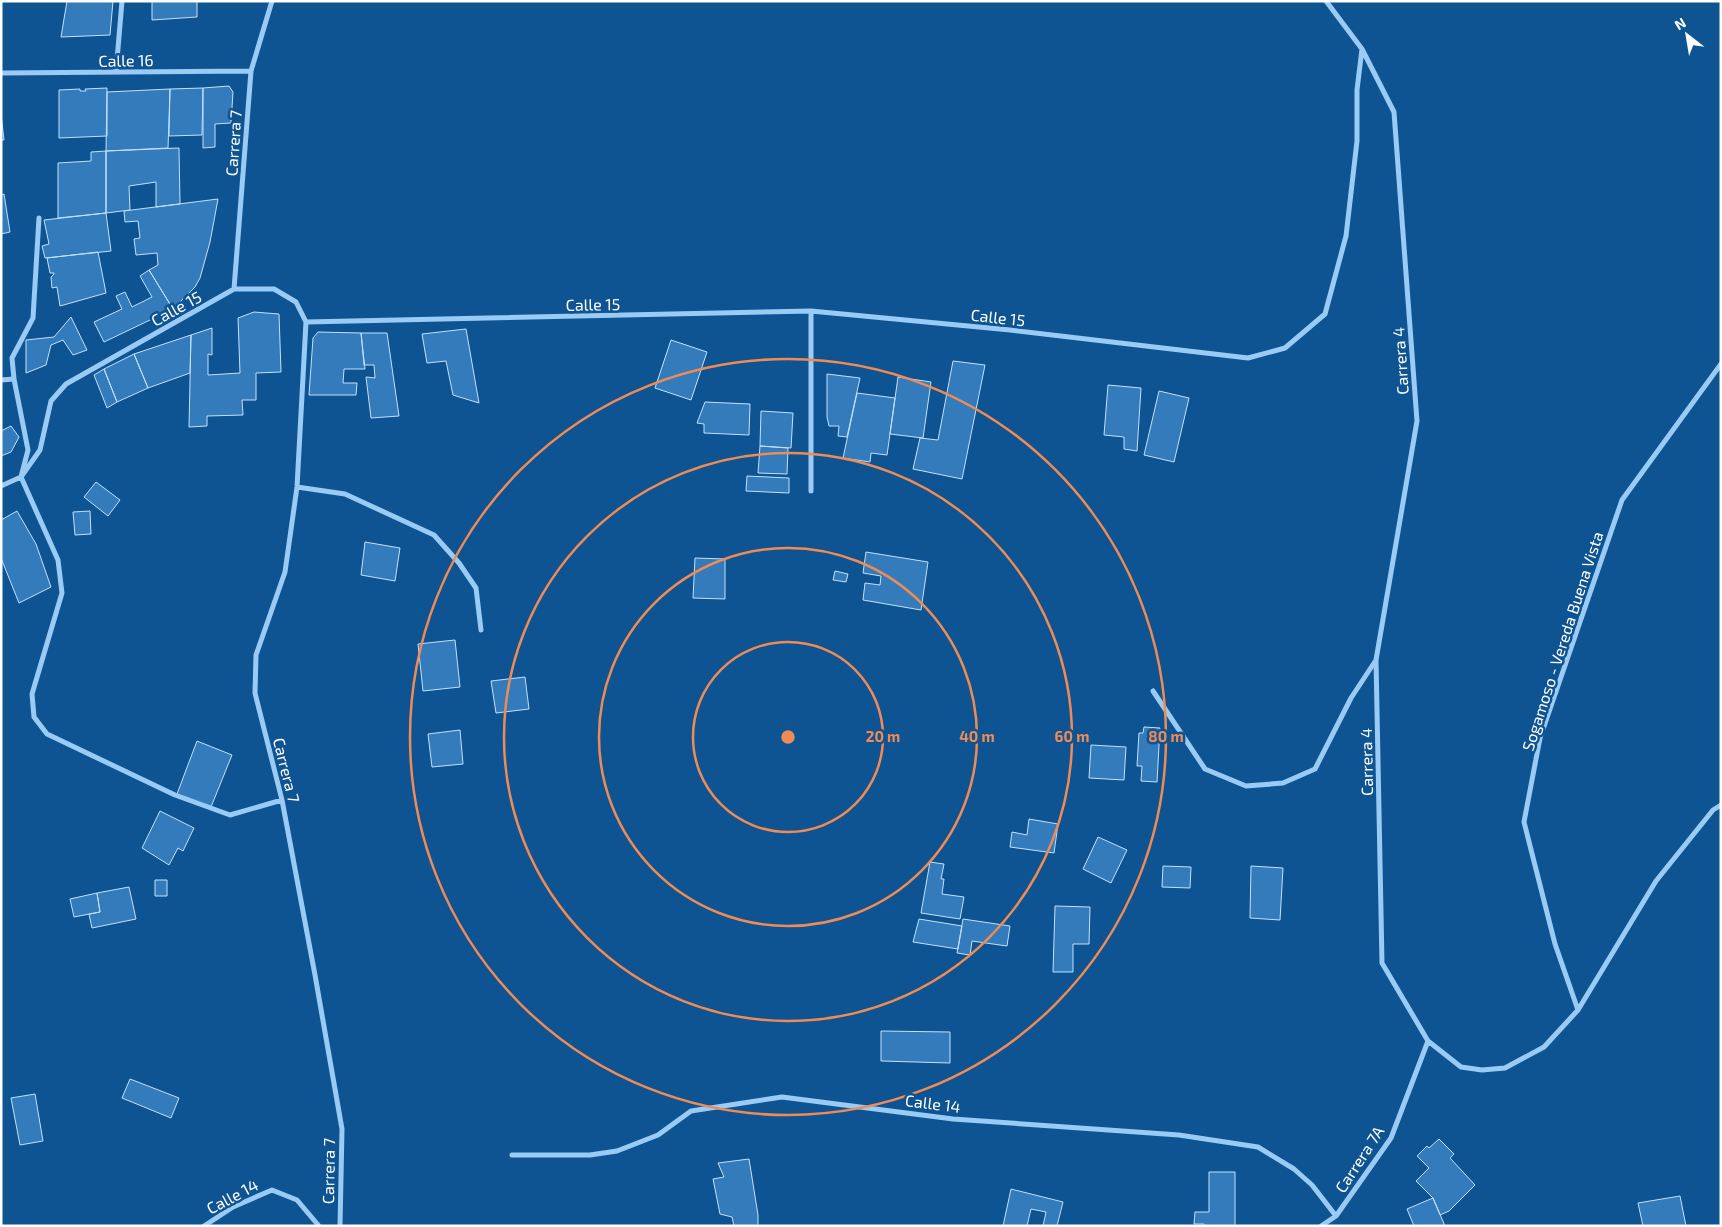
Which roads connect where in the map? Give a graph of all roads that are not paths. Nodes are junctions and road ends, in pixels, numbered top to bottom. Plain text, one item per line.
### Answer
1 (122, 1) edge
2 (272, 1) edge
3 (1326, 1) edge
4 (1362, 49) junction
5 (251, 70) junction
6 (116, 72) junction
7 (1, 74) edge
8 (39, 218) dead end
9 (234, 289) junction
10 (810, 312) junction
11 (306, 322) junction
12 (1721, 364) edge
13 (1, 380) edge
14 (14, 380) junction
15 (21, 477) junction
16 (1, 486) edge
17 (297, 487) junction
18 (811, 491) dead end
19 (481, 630) dead end
20 (1376, 660) junction
21 (1153, 691) dead end
22 (282, 800) junction
23 (1721, 805) edge
24 (1578, 1010) junction
25 (1428, 1041) junction
26 (512, 1155) dead end
27 (1336, 1216) junction
28 (204, 1226) edge
29 (319, 1226) edge
30 (340, 1226) edge
31 (1321, 1226) edge

1 - 6 street
2 - 5 street, Carrera 7
3 - 4 street, Carrera 4
4 - 10 street, Calle 15
4 - 20 street, Carrera 4
5 - 6 street, Calle 16
5 - 9 street, Carrera 7
6 - 7 street, Calle 16
8 - 14 street
9 - 11 street, Calle 15
9 - 15 street, Calle 15
10 - 11 street, Calle 15
10 - 18 street
11 - 17 street, Carrera 7
12 - 24 street, Sogamoso - Vereda Buena Vista
13 - 14 street
14 - 15 street
15 - 16 street
15 - 22 street
17 - 19 street
17 - 22 street, Carrera 7
20 - 21 street
20 - 25 street, Carrera 4
22 - 30 street, Carrera 7
23 - 24 street, Carrera 4
24 - 25 street, Carrera 4
25 - 27 street, Carrera 7A
26 - 27 street, Calle 14
27 - 31 street, Carrera 7A
28 - 29 street, Calle 14

